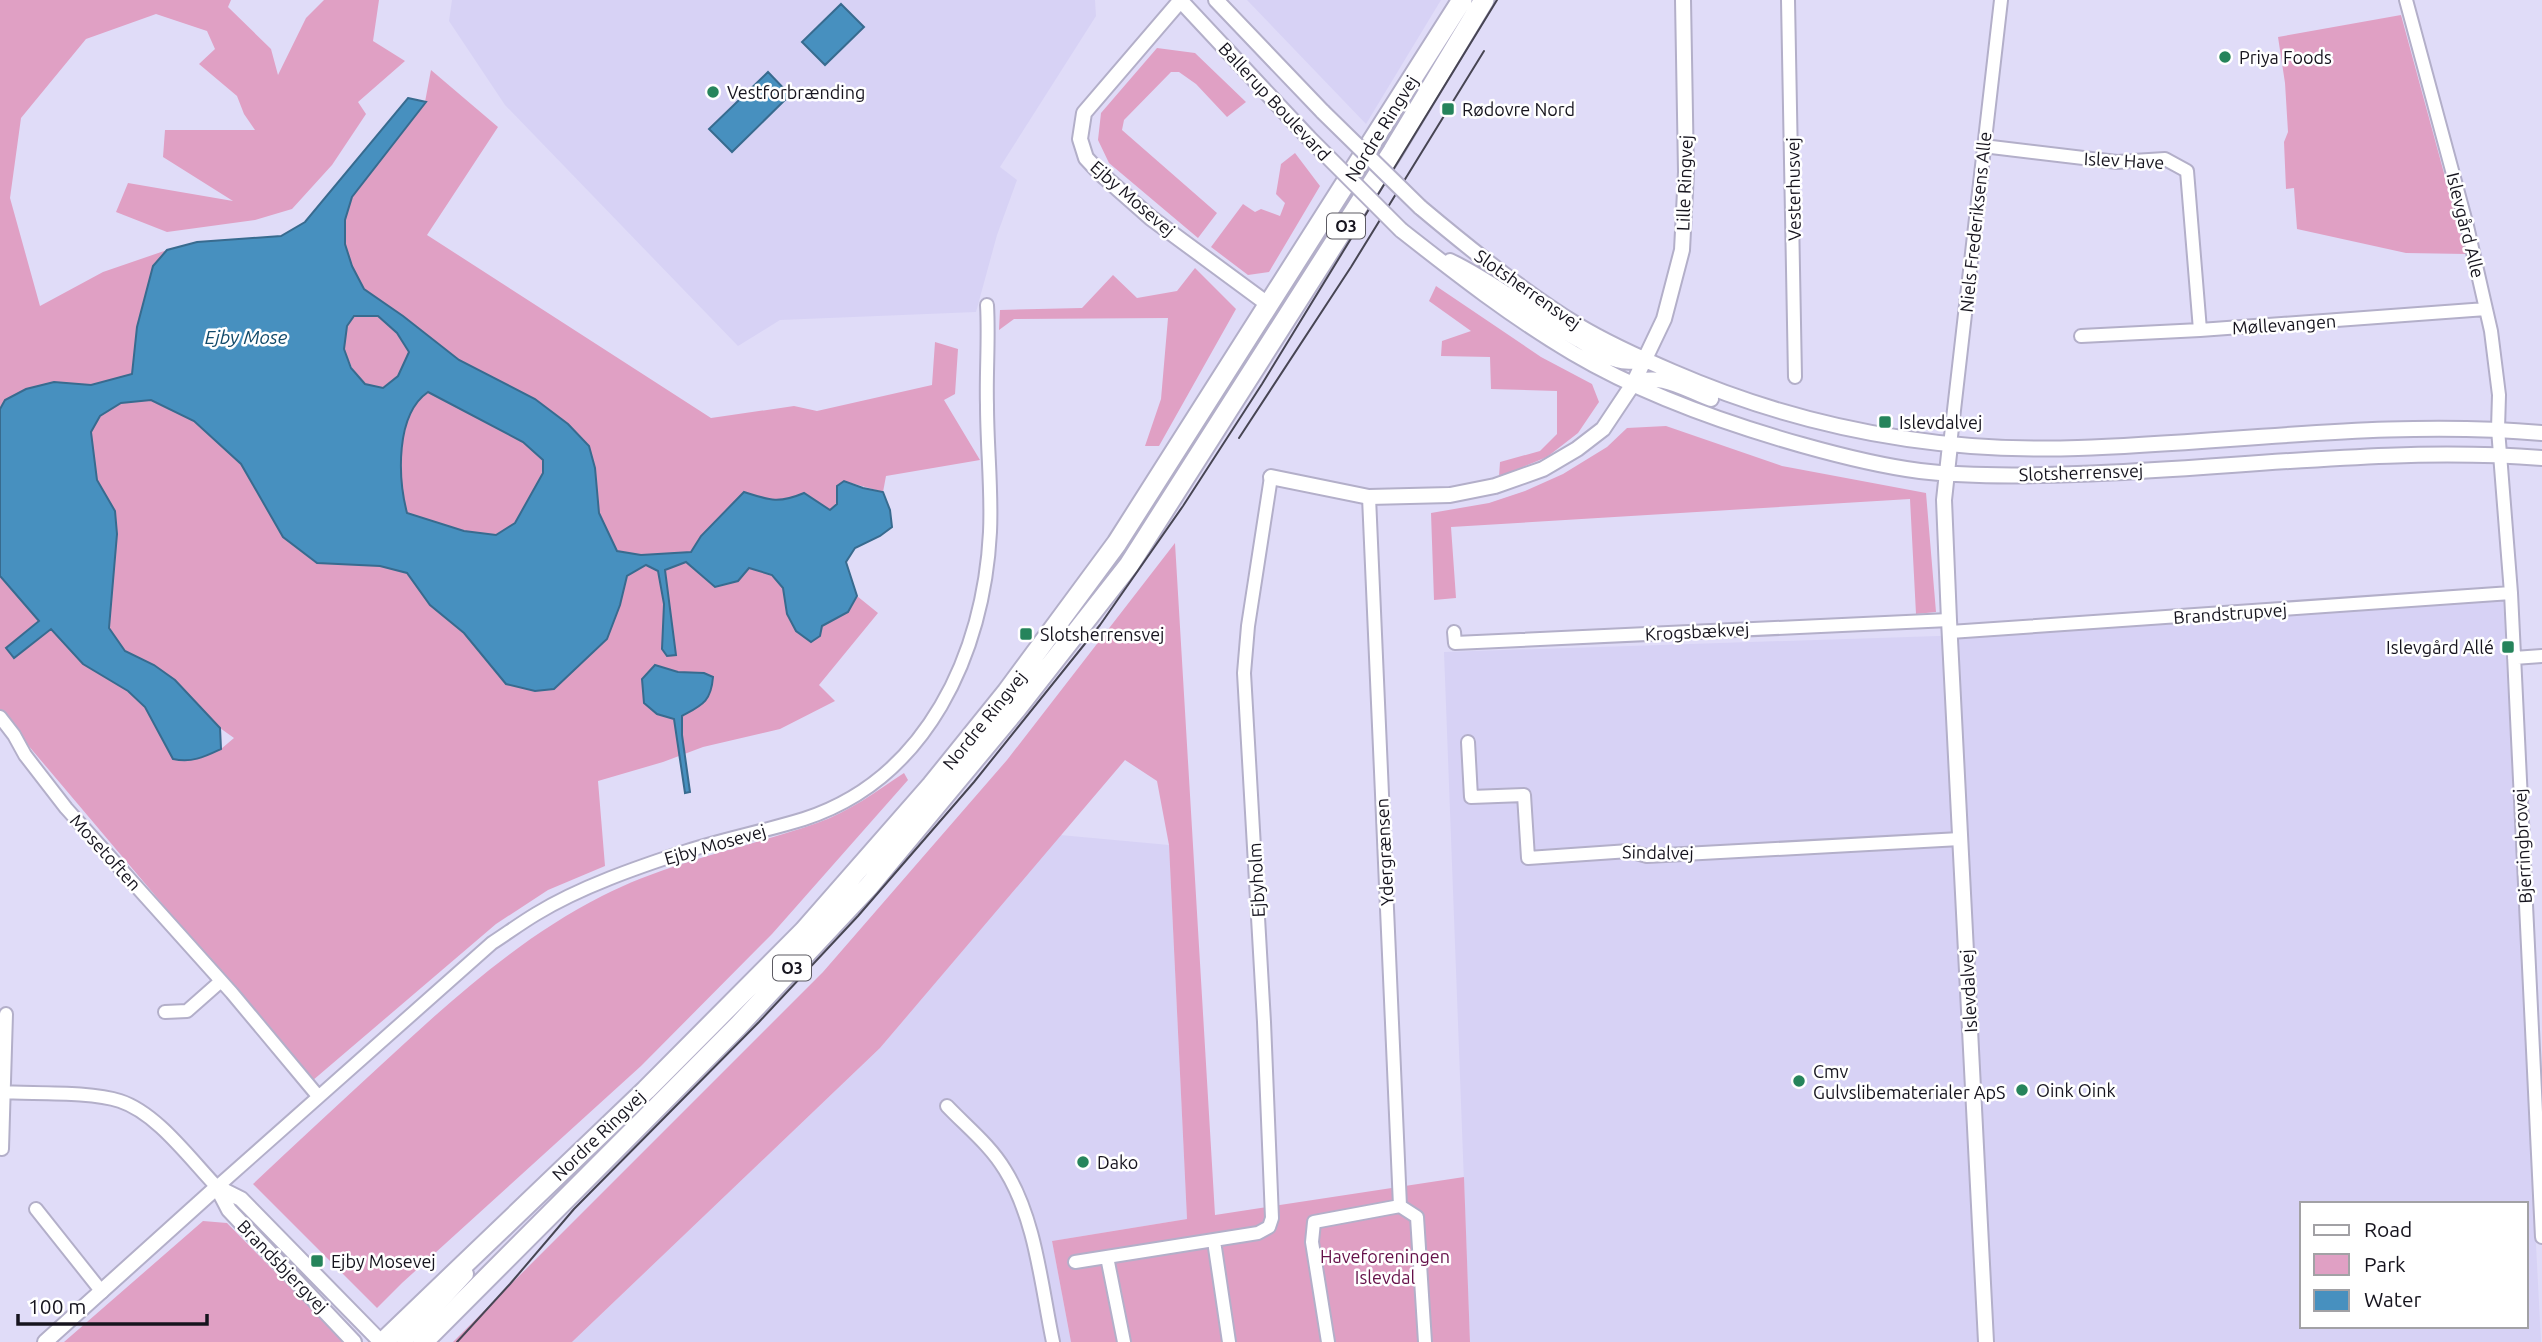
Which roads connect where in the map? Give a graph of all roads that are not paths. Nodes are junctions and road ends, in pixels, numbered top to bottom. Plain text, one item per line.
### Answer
1 (1180, 0) edge
2 (1216, 0) edge
3 (1462, 0) edge
4 (1484, 0) edge
5 (1684, 0) edge
6 (1788, 0) edge
7 (2001, 0) edge
8 (2406, 0) edge
9 (1983, 146) junction
10 (1420, 207) joint
11 (1401, 230) joint
12 (1427, 250) junction
13 (987, 305) dead end
14 (1269, 305) junction
15 (2486, 309) junction
16 (2200, 330) junction
17 (2081, 336) dead end
18 (1645, 360) junction
19 (1796, 377) dead end
20 (1633, 384) junction
21 (1805, 419) junction
22 (2498, 429) junction
23 (2542, 433) edge
24 (1950, 444) junction
25 (2500, 455) junction
26 (2542, 458) edge
27 (1947, 473) junction
28 (1271, 477) joint
29 (1369, 498) junction
30 (2511, 593) junction
31 (1950, 626) junction
32 (1454, 632) dead end
33 (2542, 656) edge
34 (2514, 658) junction
35 (0, 716) edge
36 (1468, 742) dead end
37 (1960, 839) junction
38 (221, 981) junction
39 (165, 1012) dead end
40 (6, 1014) dead end
41 (2, 1093) edge
42 (318, 1096) junction
43 (947, 1106) dead end
44 (2, 1149) dead end
45 (217, 1187) junction
46 (2541, 1187) edge
47 (1400, 1206) junction
48 (36, 1209) dead end
49 (514, 1216) junction
50 (2542, 1237) edge
51 (1214, 1241) junction
52 (1107, 1257) junction
53 (1075, 1262) dead end
54 (102, 1292) junction
55 (45, 1342) edge
56 (354, 1342) edge
57 (382, 1342) edge
58 (404, 1342) edge
59 (423, 1342) edge
60 (1053, 1342) edge
61 (1124, 1342) edge
62 (1229, 1342) edge
63 (1328, 1342) edge
64 (1425, 1342) edge
65 (1986, 1342) edge

1 - 11 street, Ballerup Boulevard, bridge
1 - 14 street, Ejby Mosevej
2 - 10 street, Ballerup Boulevard, bridge
3 - 14 main road, Nordre Ringvej / O3
4 - 59 main road, Nordre Ringvej / O3
5 - 18 street, Lille Ringvej
6 - 19 street, Vesterhusvej
7 - 9 street, Niels Frederiksens Alle
8 - 15 street, Islevgård Alle
9 - 16 street, Islev Have
9 - 24 street, Niels Frederiksens Alle
10 - 18 street, Slotsherrensvej
11 - 12 street, Slotsherrensvej
12 - 18 street, Slotsherrensvej
12 - 20 street, Slotsherrensvej
13 - 42 street, Ejby Mosevej
14 - 49 main road, Nordre Ringvej / O3
15 - 16 street, Møllevangen
15 - 22 street, Islevgård Alle
16 - 17 street, Møllevangen
18 - 20 street
18 - 21 street, Slotsherrensvej
20 - 21 street, Slotsherrensvej
20 - 27 street, Slotsherrensvej
20 - 29 street
21 - 24 street, Slotsherrensvej
22 - 23 street, Slotsherrensvej
22 - 24 street, Slotsherrensvej
22 - 25 street, Islevgård Alle
24 - 27 street, Islevdalvej
25 - 26 street, Slotsherrensvej
25 - 27 street, Slotsherrensvej
25 - 30 street, Bjerringbrovej
27 - 31 street, Islevdalvej
28 - 29 street
28 - 51 street, Ejbyholm
29 - 47 street, Ydergrænsen
30 - 31 street, Brandstrupvej
30 - 34 street, Bjerringbrovej
31 - 32 street, Krogsbækvej
31 - 37 street, Islevdalvej
33 - 34 street
34 - 46 street, Bjerringbrovej
35 - 38 street, Mosetoften
36 - 37 street, Sindalvej
37 - 65 street, Islevdalvej
38 - 39 street
38 - 42 street, Mosetoften
40 - 41 street
41 - 44 street
41 - 45 street, Brandsbjergvej
42 - 45 street, Ejby Mosevej
43 - 60 street
45 - 54 street, Ejby Mosevej
45 - 56 street, Brandsbjergvej
45 - 57 street, Brandsbjergvej
46 - 50 street, Bjerringbrovej
47 - 63 street
47 - 64 street
48 - 54 street
49 - 57 main road, Nordre Ringvej / O3
49 - 58 street
51 - 52 street, Ejbyholm
51 - 62 street
52 - 53 street, Ejbyholm
52 - 61 street
54 - 55 street, Ejby Mosevej

